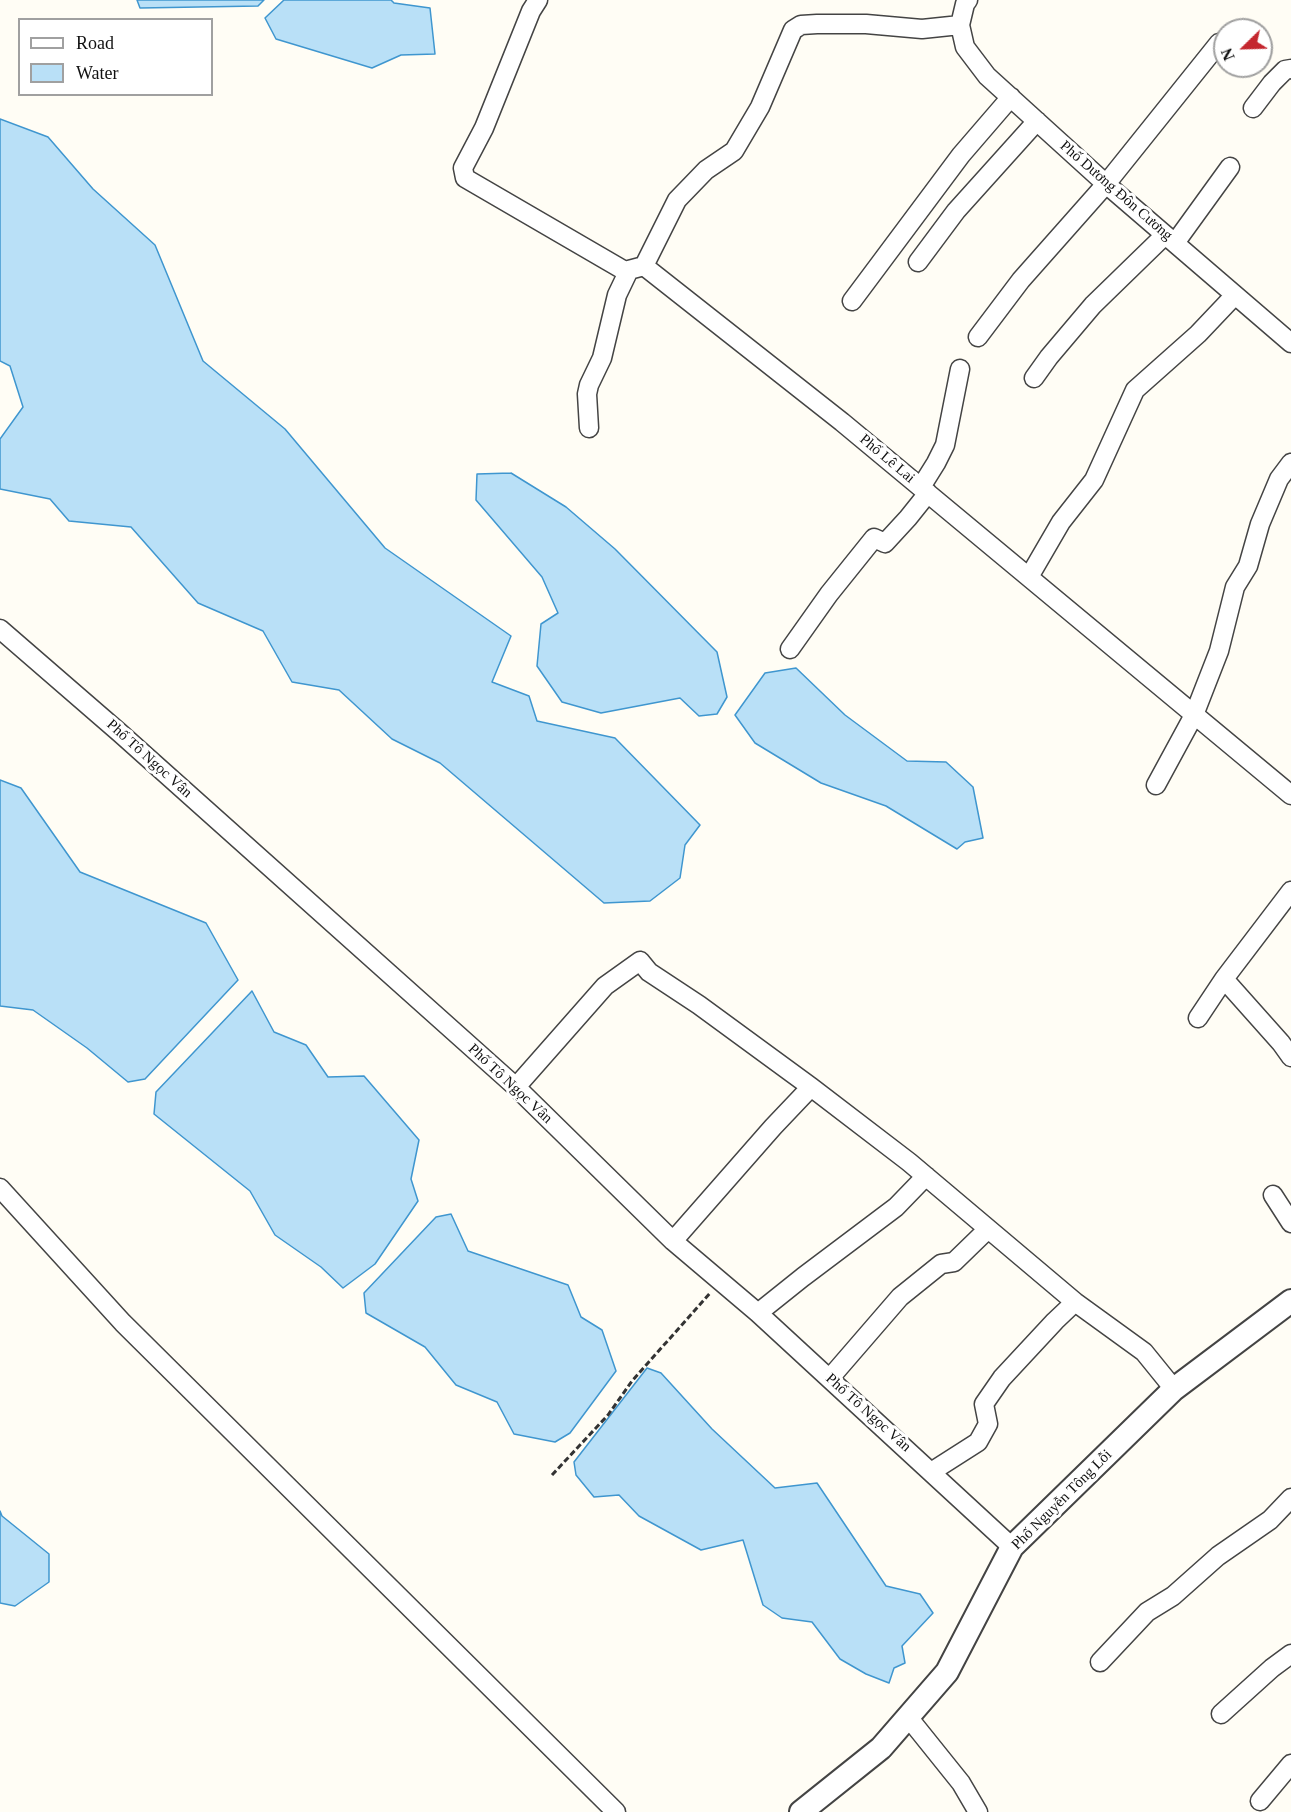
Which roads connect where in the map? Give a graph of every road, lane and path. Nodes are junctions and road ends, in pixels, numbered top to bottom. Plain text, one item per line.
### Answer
1 (538, 0) edge
2 (968, 0) edge
3 (960, 25) junction
4 (1213, 50) edge
5 (1291, 69) edge
6 (1011, 97) junction
7 (1253, 108) dead end
8 (1037, 121) junction
9 (1230, 167) dead end
10 (1106, 184) junction
11 (1170, 239) junction
12 (918, 262) dead end
13 (637, 268) junction
14 (1235, 295) junction
15 (852, 301) dead end
16 (978, 337) dead end
17 (1291, 343) edge
18 (960, 369) dead end
19 (1034, 378) dead end
20 (589, 428) dead end
21 (1291, 463) edge
22 (924, 490) junction
23 (1029, 577) junction
24 (0, 629) edge
25 (790, 649) dead end
26 (1194, 715) junction
27 (1156, 785) dead end
28 (1291, 795) edge
29 (1291, 891) edge
30 (1224, 980) junction
31 (1198, 1018) dead end
32 (1291, 1057) edge
33 (811, 1087) junction
34 (516, 1088) junction
35 (926, 1176) junction
36 (0, 1188) edge
37 (1273, 1195) dead end
38 (1291, 1223) edge
39 (988, 1229) junction
40 (673, 1241) junction
41 (720, 1281) junction
42 (1291, 1301) edge
43 (1075, 1302) junction
44 (758, 1313) junction
45 (830, 1378) junction
46 (1174, 1389) junction
47 (931, 1472) junction
48 (552, 1475) dead end
49 (1291, 1498) edge
50 (1012, 1547) junction
51 (1291, 1654) edge
52 (1100, 1662) dead end
53 (1221, 1714) dead end
54 (908, 1717) junction
55 (1291, 1764) edge
56 (1260, 1801) dead end
57 (616, 1812) edge
58 (801, 1812) edge
59 (978, 1812) edge

1 - 13 street, Phố Lê Lai
2 - 3 street
3 - 6 street, Phố Dương Đôn Cương
3 - 13 street
4 - 10 street
5 - 7 street
6 - 8 street, Phố Dương Đôn Cương
6 - 15 street
8 - 10 street, Phố Dương Đôn Cương
8 - 12 street
9 - 11 street
10 - 11 street, Phố Dương Đôn Cương
10 - 16 street
11 - 14 street, Phố Dương Đôn Cương
11 - 19 street
13 - 20 street
13 - 22 street, Phố Lê Lai
14 - 17 street, Phố Dương Đôn Cương
14 - 23 street
18 - 22 street
21 - 26 street
22 - 23 street, Phố Lê Lai
22 - 25 street
23 - 26 street, Phố Lê Lai
24 - 34 street, Phố Tô Ngọc Vân
26 - 27 street
26 - 28 street, Phố Lê Lai
29 - 30 street
30 - 31 street
30 - 32 street
33 - 34 street
33 - 35 street
33 - 40 street
34 - 40 street, Phố Tô Ngọc Vân
35 - 39 street
35 - 44 street
36 - 57 street
37 - 38 street
39 - 43 street
39 - 45 street
40 - 41 street, Phố Tô Ngọc Vân
41 - 44 street, Phố Tô Ngọc Vân
41 - 48 path
42 - 46 street, Phố Nguyễn Tông Lỗi
43 - 46 street
43 - 47 street
44 - 45 street, Phố Tô Ngọc Vân
45 - 47 street, Phố Tô Ngọc Vân
46 - 50 street, Phố Nguyễn Tông Lỗi
47 - 50 street, Phố Tô Ngọc Vân
49 - 52 street
50 - 54 street, Phố Nguyễn Tông Lỗi
51 - 53 street
54 - 58 street, Phố Nguyễn Tông Lỗi
54 - 59 street
55 - 56 street

